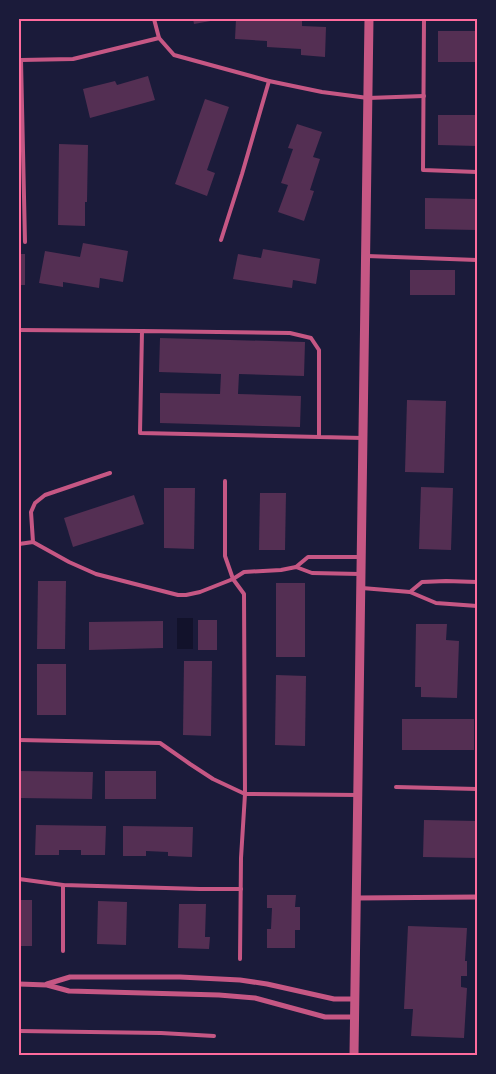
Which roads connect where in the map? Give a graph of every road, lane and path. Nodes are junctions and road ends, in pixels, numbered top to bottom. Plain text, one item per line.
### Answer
1 (154, 19) edge
2 (369, 19) edge
3 (424, 19) edge
4 (159, 38) junction
5 (269, 81) junction
6 (424, 96) junction
7 (368, 98) junction
8 (477, 172) edge
9 (221, 240) dead end
10 (25, 242) dead end
11 (366, 256) junction
12 (477, 260) edge
13 (19, 330) edge
14 (142, 331) junction
15 (320, 437) junction
16 (363, 438) junction
17 (110, 473) dead end
18 (225, 481) dead end
19 (34, 542) junction
20 (19, 544) edge
21 (361, 557) junction
22 (296, 567) junction
23 (361, 574) junction
24 (233, 579) junction
25 (477, 582) edge
26 (361, 588) junction
27 (410, 592) junction
28 (477, 606) edge
29 (19, 740) edge
30 (396, 787) dead end
31 (477, 789) edge
32 (245, 794) junction
33 (358, 795) junction
34 (19, 879) edge
35 (63, 885) junction
36 (241, 889) junction
37 (357, 898) junction
38 (477, 898) edge
39 (63, 951) dead end
40 (240, 959) dead end
41 (19, 984) edge
42 (47, 985) junction
43 (355, 999) junction
44 (355, 1018) junction
45 (19, 1031) edge
46 (214, 1036) dead end
47 (354, 1055) edge

1 - 4 lane
2 - 7 street
3 - 6 lane
4 - 5 lane
4 - 10 lane
5 - 7 lane
5 - 9 lane
6 - 7 lane
6 - 8 lane
7 - 11 street
11 - 12 lane
11 - 16 street
13 - 14 lane
14 - 15 lane
14 - 15 lane
15 - 16 lane
16 - 21 street
17 - 19 lane
18 - 24 lane
19 - 20 lane
19 - 24 lane
21 - 22 lane
21 - 23 street
22 - 23 lane
22 - 24 lane
23 - 26 street
24 - 32 lane
25 - 27 lane
26 - 27 lane
26 - 33 street
27 - 28 lane
29 - 32 lane
30 - 31 lane
32 - 33 lane
32 - 36 lane
33 - 37 street
34 - 35 lane
35 - 36 lane
35 - 39 lane
36 - 40 lane
37 - 38 street
37 - 43 street
41 - 42 street
42 - 43 street
42 - 44 street
43 - 44 street
44 - 47 street
45 - 46 lane

